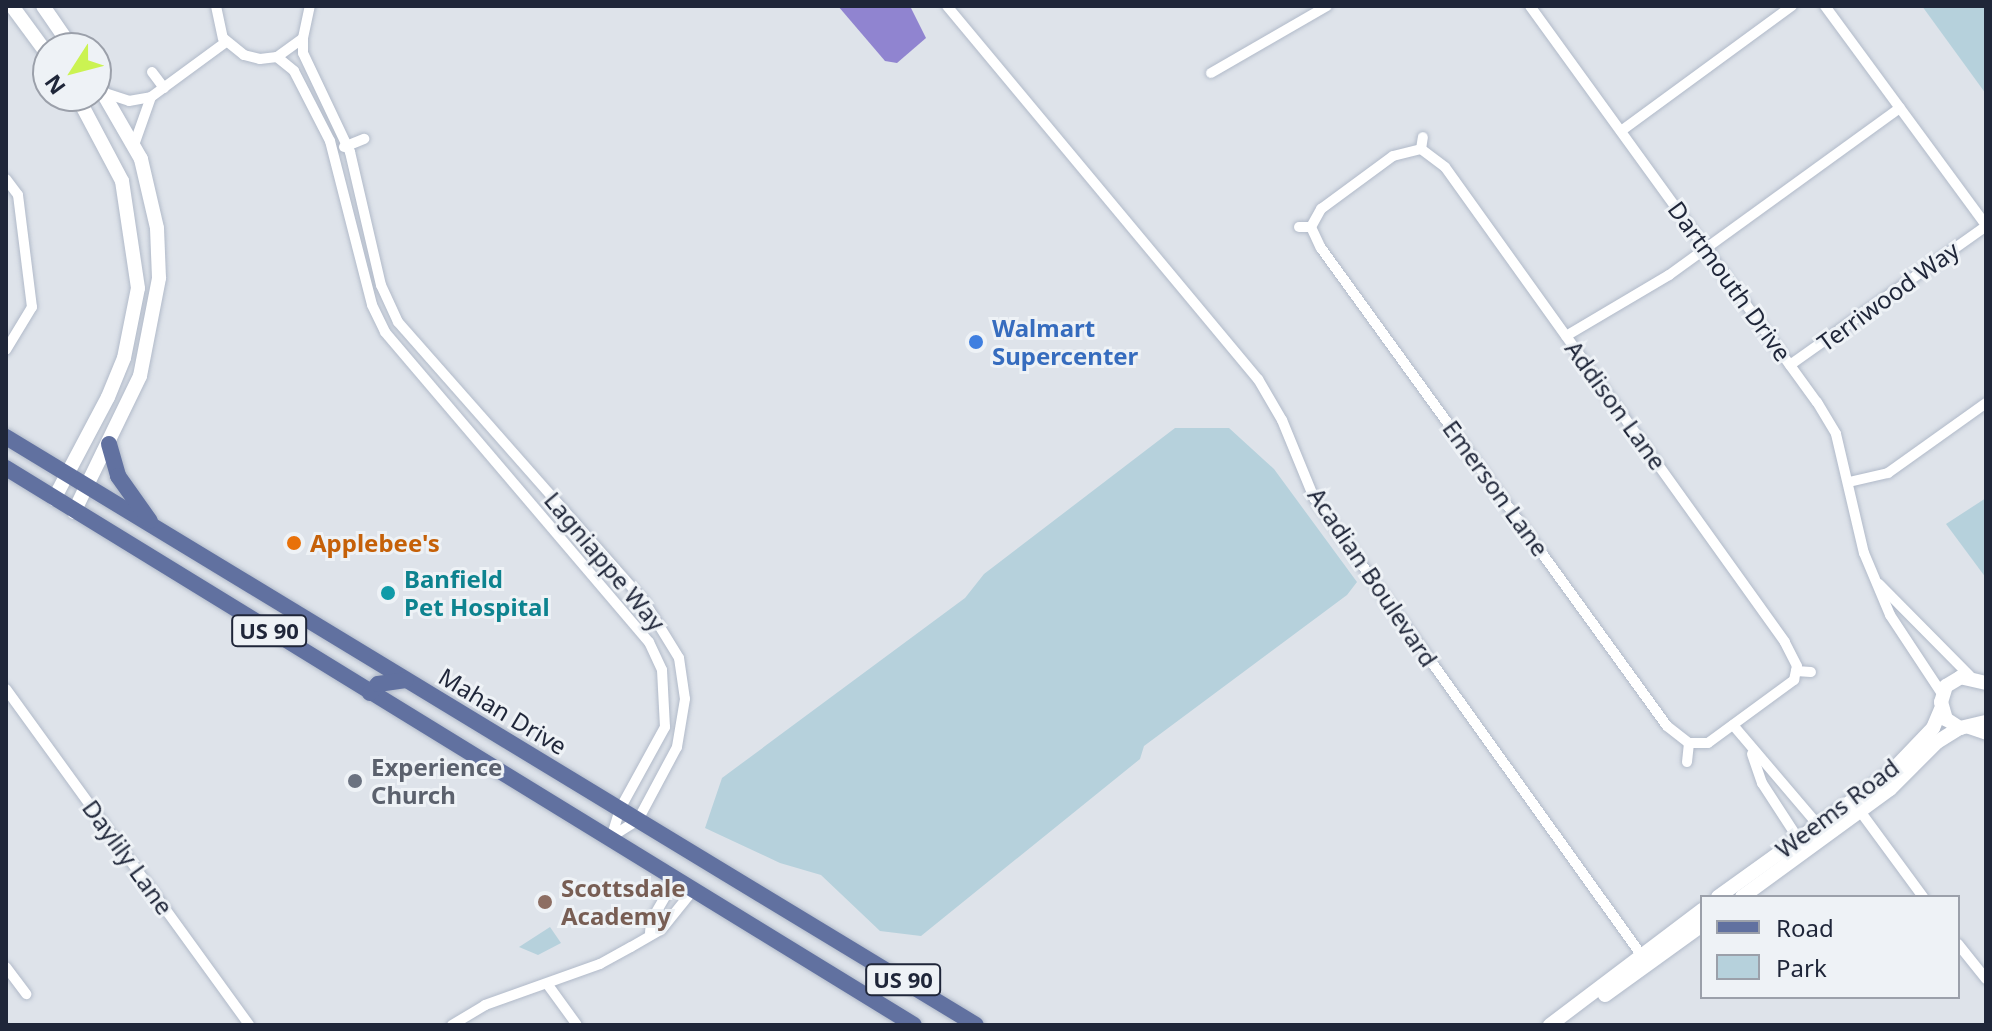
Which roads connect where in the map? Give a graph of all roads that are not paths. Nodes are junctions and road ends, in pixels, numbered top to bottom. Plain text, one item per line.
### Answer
1 (12, 6) edge
2 (43, 6) edge
3 (216, 6) edge
4 (310, 6) edge
5 (947, 6) edge
6 (1327, 6) edge
7 (1530, 6) edge
8 (1792, 6) edge
9 (1825, 6) edge
10 (61, 32) edge
11 (32, 33) edge
12 (303, 38) junction
13 (226, 42) junction
14 (277, 57) junction
15 (152, 72) dead end
16 (1211, 73) dead end
17 (164, 88) junction
18 (112, 93) edge
19 (151, 97) junction
20 (112, 107) edge
21 (1900, 108) junction
22 (85, 112) edge
23 (1621, 131) junction
24 (1423, 137) dead end
25 (364, 139) dead end
26 (134, 145) junction
27 (348, 145) junction
28 (1421, 149) junction
29 (333, 151) junction
30 (6, 179) edge
31 (1986, 225) edge
32 (1299, 227) dead end
33 (1311, 227) junction
34 (1706, 248) junction
35 (391, 311) junction
36 (378, 318) junction
37 (1566, 336) junction
38 (6, 350) edge
39 (1790, 365) junction
40 (1986, 403) edge
41 (475, 411) junction
42 (463, 423) junction
43 (6, 437) edge
44 (109, 444) junction
45 (6, 468) edge
46 (68, 474) junction
47 (1849, 482) junction
48 (88, 487) junction
49 (54, 499) junction
50 (565, 511) junction
51 (74, 512) junction
52 (550, 523) junction
53 (156, 528) junction
54 (1877, 582) junction
55 (1796, 671) junction
56 (1811, 672) dead end
57 (1970, 676) junction
58 (406, 680) junction
59 (1986, 683) edge
60 (6, 689) edge
61 (370, 693) junction
62 (1942, 700) junction
63 (1986, 722) edge
64 (1733, 725) junction
65 (1964, 729) junction
66 (1986, 735) edge
67 (1689, 743) junction
68 (1751, 752) junction
69 (1687, 762) dead end
70 (1857, 807) junction
71 (620, 809) junction
72 (638, 820) junction
73 (1819, 826) junction
74 (612, 836) junction
75 (1799, 840) junction
76 (676, 878) junction
77 (694, 889) junction
78 (1721, 895) edge
79 (1745, 895) edge
80 (1922, 895) edge
81 (1700, 912) edge
82 (1700, 926) edge
83 (650, 933) junction
84 (1960, 947) edge
85 (1645, 960) junction
86 (6, 967) edge
87 (1986, 979) edge
88 (548, 985) junction
89 (26, 994) dead end
90 (249, 1025) edge
91 (452, 1025) edge
92 (577, 1025) edge
93 (914, 1025) edge
94 (976, 1025) edge
95 (1550, 1025) edge
96 (1565, 1025) edge

1 - 11 street
2 - 10 street
3 - 13 street
4 - 12 street
5 - 85 street, Acadian Boulevard
6 - 16 street
7 - 23 street, Dartmouth Drive
8 - 23 street
9 - 21 street
12 - 14 street
12 - 27 street, Lagniappe Way
13 - 14 street
13 - 17 street
14 - 29 street, Lagniappe Way
15 - 17 street
17 - 19 street
18 - 19 street
19 - 26 street
20 - 26 street
21 - 31 street
21 - 34 street
22 - 46 street
23 - 34 street, Dartmouth Drive
24 - 28 street
25 - 27 street
26 - 44 street
27 - 29 street
27 - 35 street, Lagniappe Way
28 - 33 street
28 - 37 street, Addison Lane
29 - 36 street, Lagniappe Way
30 - 38 street
31 - 39 street, Terriwood Way
32 - 33 street
33 - 67 street, Emerson Lane
34 - 37 street
34 - 39 street, Dartmouth Drive
35 - 36 street
35 - 41 street, Lagniappe Way
36 - 42 street, Lagniappe Way
37 - 55 street, Addison Lane
39 - 47 street, Dartmouth Drive
40 - 47 street
41 - 42 street
41 - 50 street, Lagniappe Way
42 - 52 street, Lagniappe Way
43 - 46 main road, Mahan Drive / US 90
44 - 48 street
44 - 53 main road
45 - 49 main road, US 90
46 - 48 main road, Mahan Drive / US 90
46 - 49 street
47 - 54 street, Dartmouth Drive
48 - 51 street
48 - 53 main road, Mahan Drive / US 90
49 - 51 main road, US 90
50 - 52 street
50 - 72 street, Lagniappe Way
51 - 61 main road, US 90
52 - 71 street, Lagniappe Way
53 - 58 main road, Mahan Drive / US 90
54 - 57 street, Dartmouth Drive
54 - 62 street, Dartmouth Drive
55 - 56 street
55 - 64 street
57 - 59 street
57 - 62 street
58 - 61 main road
58 - 71 main road, Mahan Drive / US 90
60 - 90 street, Daylily Lane
61 - 74 main road, US 90
62 - 65 street
62 - 70 street, Weems Road
63 - 65 street, Weems Road
64 - 67 street
64 - 68 street
65 - 66 street
65 - 70 street, Weems Road
67 - 69 street
68 - 73 street
68 - 75 street
70 - 73 street, Weems Road
70 - 79 street, Weems Road
70 - 80 street
71 - 72 main road, Mahan Drive / US 90
71 - 74 street, Lagniappe Way
72 - 74 street, Lagniappe Way
72 - 94 main road, Mahan Drive / US 90
73 - 75 street, Weems Road
74 - 76 main road, US 90
75 - 78 street, Weems Road
76 - 77 main road, US 90
76 - 83 street
77 - 83 street
77 - 93 main road, US 90
81 - 85 street
82 - 85 street
83 - 88 street
84 - 87 street
85 - 95 street
85 - 96 street
86 - 89 street
88 - 91 street
88 - 92 street

